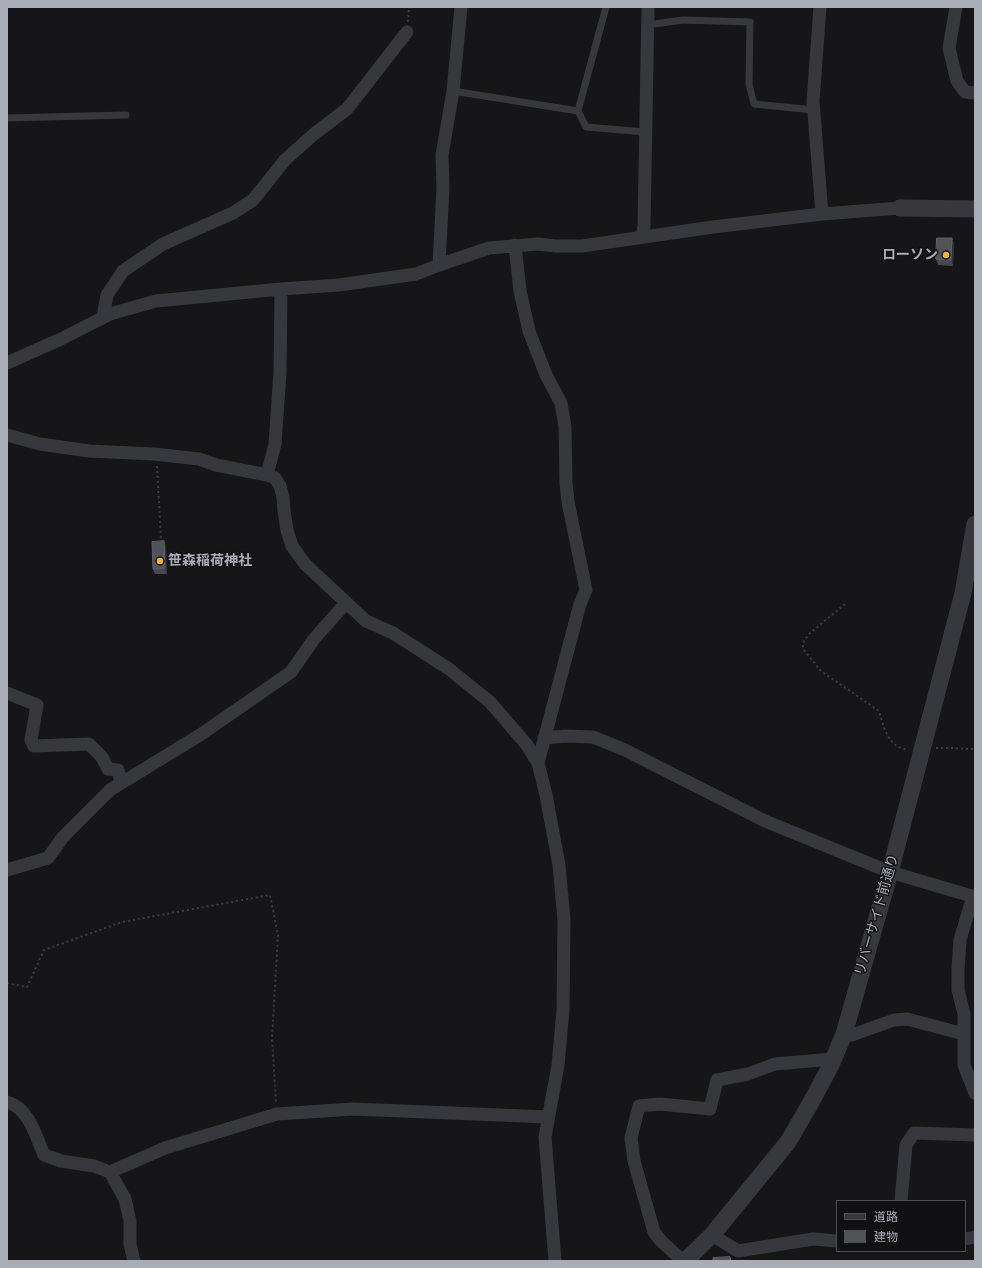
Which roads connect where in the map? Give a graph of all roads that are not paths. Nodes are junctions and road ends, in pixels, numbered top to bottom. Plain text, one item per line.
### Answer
1 (461, 7) edge
2 (606, 7) edge
3 (648, 7) edge
4 (820, 7) edge
5 (956, 7) edge
6 (648, 25) junction
7 (407, 32) dead end
8 (453, 91) junction
9 (975, 93) edge
10 (814, 110) junction
11 (578, 111) junction
12 (126, 115) dead end
13 (7, 118) edge
14 (645, 132) junction
15 (900, 208) joint
16 (975, 209) edge
17 (822, 214) junction
18 (642, 236) junction
19 (514, 245) junction
20 (439, 265) junction
21 (282, 289) junction
22 (103, 317) junction
23 (7, 363) edge
24 (7, 435) edge
25 (267, 475) junction
26 (975, 524) edge
27 (346, 603) junction
28 (7, 692) edge
29 (544, 738) junction
30 (538, 763) junction
31 (122, 783) junction
32 (7, 870) edge
33 (890, 872) junction
34 (974, 896) edge
35 (844, 1034) junction
36 (964, 1034) junction
37 (833, 1059) junction
38 (975, 1093) edge
39 (7, 1102) edge
40 (548, 1117) junction
41 (975, 1134) edge
42 (110, 1172) junction
43 (901, 1200) edge
44 (712, 1235) junction
45 (836, 1241) edge
46 (738, 1256) edge
47 (134, 1261) edge
48 (556, 1261) edge
49 (684, 1261) edge

1 - 8 street
2 - 11 lane
3 - 6 street
4 - 10 street
5 - 9 street
6 - 10 lane
6 - 14 street
7 - 22 street
8 - 11 lane
8 - 20 street
10 - 17 street
11 - 14 lane
12 - 13 lane
14 - 18 street
15 - 16 street
15 - 17 street
17 - 18 street
18 - 19 street
19 - 20 street
19 - 29 street
20 - 21 street
21 - 22 street
21 - 25 street
22 - 23 street
24 - 25 street
25 - 27 street
26 - 33 street, リバーサイド前通り
27 - 30 street
27 - 31 street
28 - 31 street
29 - 30 street
29 - 33 street
30 - 40 street
31 - 32 street
33 - 34 street
33 - 35 street, リバーサイド前通り
34 - 36 street
35 - 36 street
35 - 37 street, リバーサイド前通り
36 - 38 street
37 - 44 street, リバーサイド前通り
37 - 49 street
39 - 42 street
40 - 42 street
40 - 48 street
41 - 43 street
42 - 47 street
44 - 46 street
44 - 49 street, リバーサイド前通り
45 - 46 street

